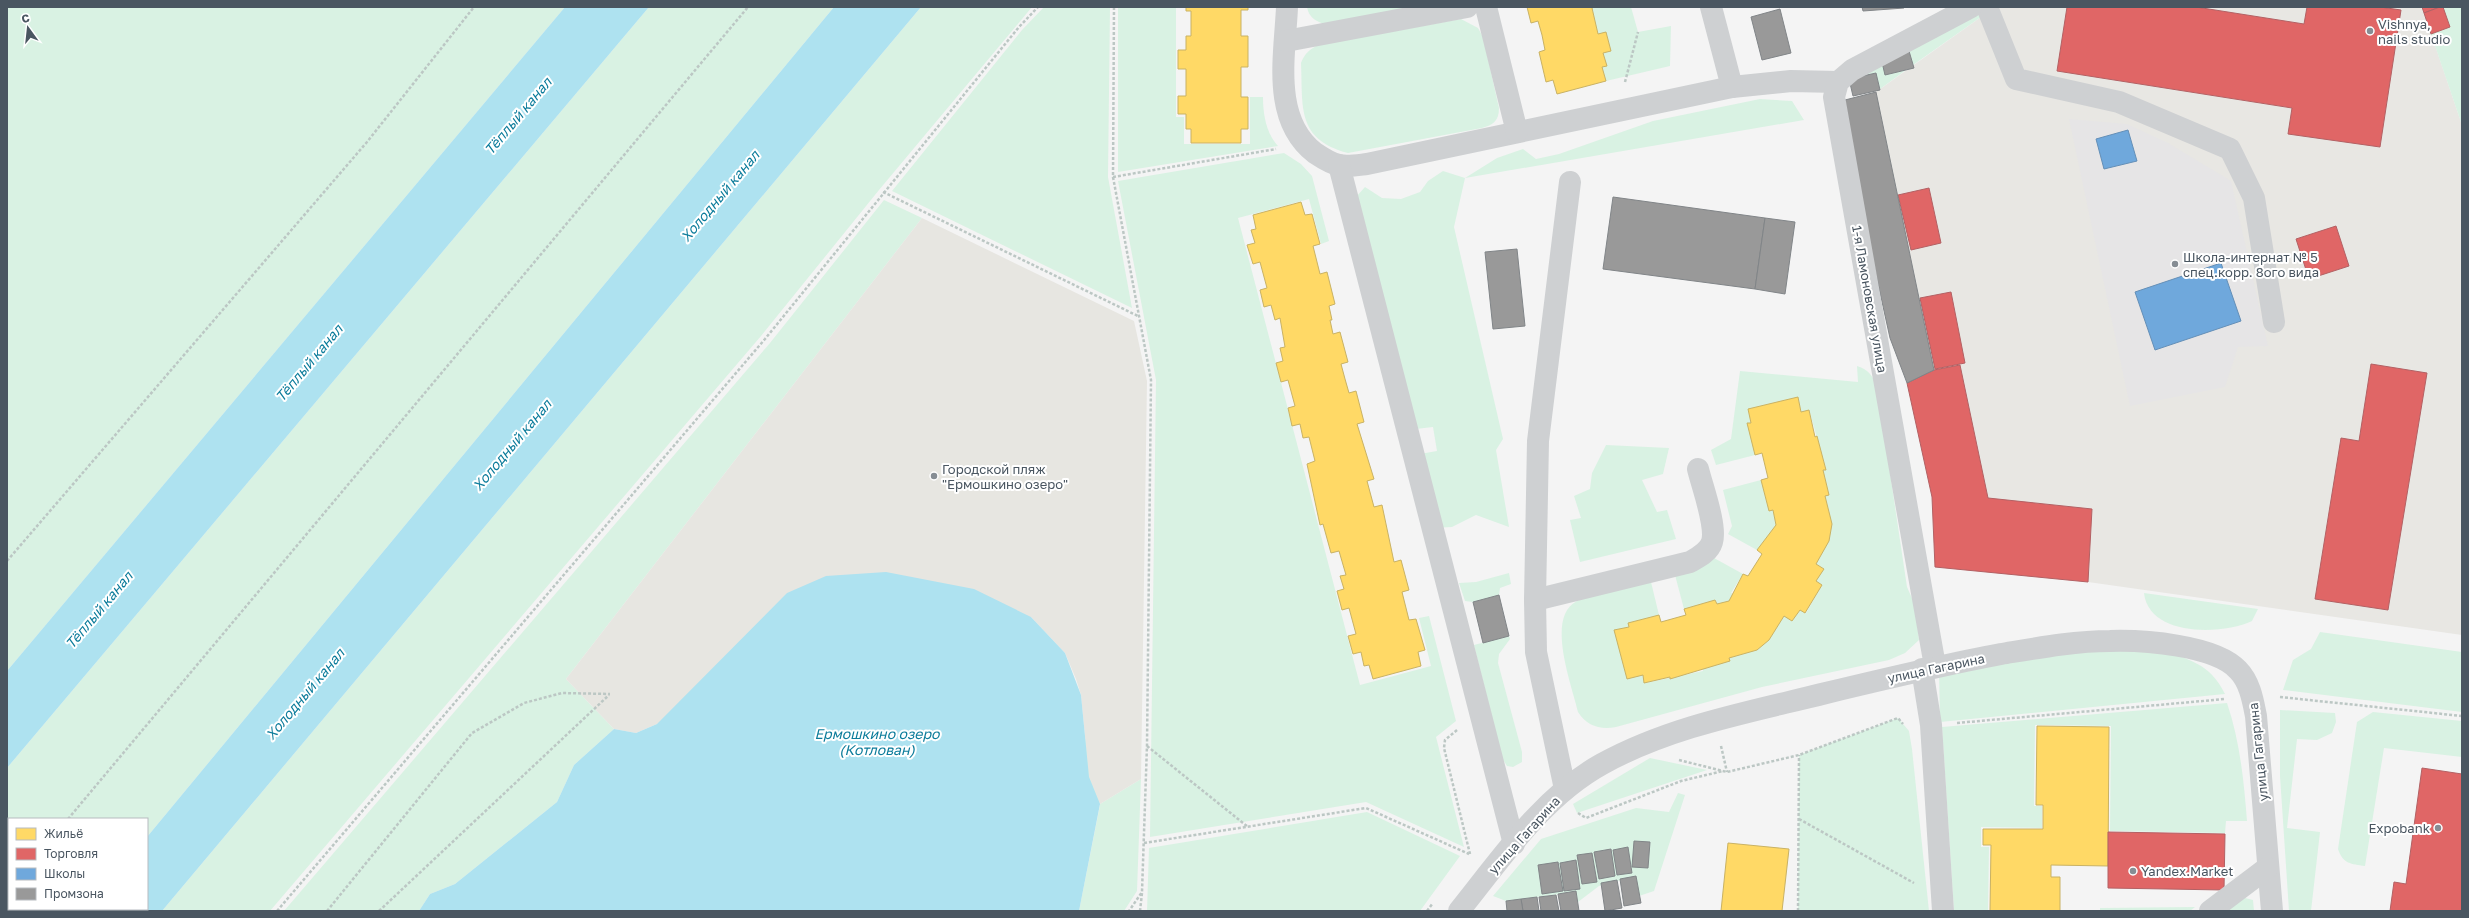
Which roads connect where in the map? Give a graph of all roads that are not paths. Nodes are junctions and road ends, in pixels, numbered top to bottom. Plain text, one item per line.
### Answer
1 (1287, 7) edge
2 (1467, 7) edge
3 (1486, 7) edge
4 (1712, 7) edge
5 (1971, 7) edge
6 (1987, 7) edge
7 (1286, 41) junction
8 (1838, 82) junction
9 (1732, 87) junction
10 (1517, 132) junction
11 (1339, 166) junction
12 (1570, 182) dead end
13 (2274, 322) dead end
14 (1698, 469) dead end
15 (1535, 600) junction
16 (1928, 668) junction
17 (1565, 788) junction
18 (1514, 844) junction
19 (2267, 868) junction
20 (1459, 911) edge
21 (1943, 911) edge
22 (2210, 911) edge
23 (2272, 911) edge

1 - 7 street
2 - 7 street
3 - 10 street
4 - 9 street
5 - 8 street
6 - 13 street
7 - 11 street
8 - 9 street
8 - 16 street, 1-я Ламоновская улица
9 - 10 street
10 - 11 street
11 - 18 street
12 - 15 street
14 - 15 street
15 - 17 street
16 - 17 street, улица Гагарина
16 - 19 street, улица Гагарина
16 - 21 street, 1-я Ламоновская улица
17 - 18 street, улица Гагарина
18 - 20 street, улица Гагарина
19 - 22 street
19 - 23 street, улица Гагарина

